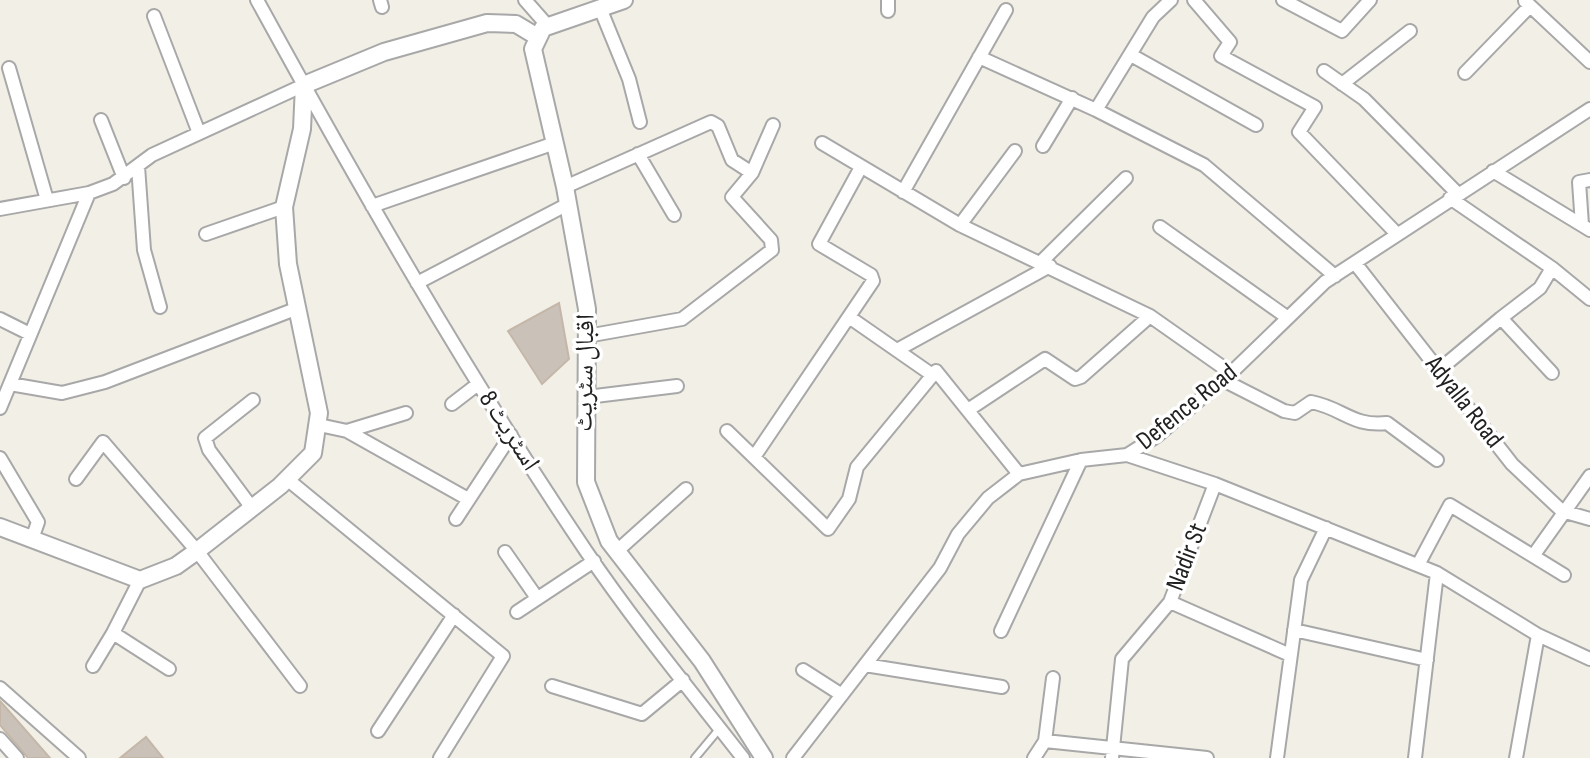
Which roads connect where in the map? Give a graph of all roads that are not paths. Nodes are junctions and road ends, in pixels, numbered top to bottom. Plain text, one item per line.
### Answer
1 (257, 0) edge
2 (525, 0) edge
3 (624, 0) edge
4 (1171, 0) edge
5 (1194, 0) edge
6 (1283, 0) edge
7 (1370, 0) edge
8 (1527, 3) edge
9 (600, 8) junction
10 (1006, 10) dead end
11 (154, 16) dead end
12 (542, 31) junction
13 (1410, 31) dead end
14 (1131, 55) junction
15 (979, 57) junction
16 (1590, 62) edge
17 (9, 68) dead end
18 (1324, 71) dead end
19 (1465, 73) dead end
20 (1342, 84) junction
21 (304, 85) junction
22 (1072, 98) junction
23 (1590, 109) edge
24 (1096, 110) junction
25 (101, 120) dead end
26 (640, 122) dead end
27 (773, 125) dead end
28 (1256, 125) dead end
29 (199, 133) junction
30 (555, 143) junction
31 (822, 143) dead end
32 (1043, 146) dead end
33 (1015, 151) dead end
34 (638, 154) junction
35 (138, 166) junction
36 (861, 167) junction
37 (1493, 171) junction
38 (752, 173) junction
39 (124, 178) junction
40 (1126, 178) dead end
41 (1590, 180) edge
42 (903, 192) junction
43 (89, 193) junction
44 (566, 196) junction
45 (1454, 196) junction
46 (47, 200) junction
47 (372, 206) junction
48 (284, 207) junction
49 (0, 209) edge
50 (674, 215) dead end
51 (960, 225) junction
52 (1160, 227) dead end
53 (1586, 228) edge
54 (1396, 233) junction
55 (206, 234) dead end
56 (1355, 263) junction
57 (1045, 265) junction
58 (1552, 268) junction
59 (1335, 276) junction
60 (417, 283) junction
61 (1590, 299) edge
62 (160, 307) dead end
63 (298, 308) junction
64 (1150, 316) junction
65 (849, 317) junction
66 (1288, 318) junction
67 (1501, 318) junction
68 (0, 319) edge
69 (30, 334) junction
70 (587, 336) junction
71 (897, 350) junction
72 (1439, 370) junction
73 (1552, 373) dead end
74 (931, 374) junction
75 (1227, 376) junction
76 (10, 384) junction
77 (478, 384) junction
78 (677, 386) dead end
79 (587, 397) junction
80 (253, 400) dead end
81 (452, 404) dead end
82 (0, 408) edge
83 (968, 410) junction
84 (406, 413) dead end
85 (319, 425) junction
86 (347, 431) junction
87 (727, 431) dead end
88 (511, 435) junction
89 (1127, 455) junction
90 (754, 457) junction
91 (0, 458) edge
92 (1081, 460) junction
93 (1437, 460) dead end
94 (1019, 474) junction
95 (1590, 476) edge
96 (76, 479) dead end
97 (287, 479) junction
98 (1215, 484) junction
99 (686, 489) dead end
100 (468, 499) junction
101 (252, 508) junction
102 (1562, 511) junction
103 (456, 519) dead end
104 (1590, 519) edge
105 (0, 527) edge
106 (1326, 528) junction
107 (32, 539) junction
108 (197, 551) junction
109 (617, 551) junction
110 (505, 552) dead end
111 (1533, 556) junction
112 (594, 561) junction
113 (1418, 565) junction
114 (1437, 573) junction
115 (1564, 575) dead end
116 (140, 580) junction
117 (537, 598) junction
118 (1170, 602) junction
119 (517, 612) dead end
120 (454, 615) junction
121 (1294, 630) junction
122 (1001, 631) dead end
123 (113, 633) junction
124 (1538, 635) junction
125 (1290, 655) junction
126 (1590, 659) edge
127 (1427, 660) junction
128 (865, 665) junction
129 (93, 666) dead end
130 (169, 669) dead end
131 (803, 670) dead end
132 (1053, 678) dead end
133 (683, 680) junction
134 (300, 686) dead end
135 (552, 686) dead end
136 (1002, 687) dead end
137 (0, 688) edge
138 (842, 695) junction
139 (720, 728) junction
140 (378, 731) dead end
141 (0, 739) edge
142 (1045, 741) junction
143 (1113, 754) edge
144 (17, 758) edge
145 (79, 758) edge
146 (440, 758) edge
147 (695, 758) edge
148 (743, 758) edge
149 (764, 758) edge
150 (793, 758) edge
151 (1034, 758) edge
152 (1207, 758) edge
153 (1277, 758) edge
154 (1415, 758) edge
155 (1516, 758) edge

1 - 21 street, اسٹریٹ 8
2 - 12 street
3 - 9 street
4 - 14 street
5 - 54 street
6 - 7 street
8 - 16 street
8 - 19 street
9 - 12 street
9 - 26 street
10 - 15 street
11 - 29 street
12 - 21 street
12 - 30 street, اقبال سٹریٹ
13 - 20 street
14 - 24 street
14 - 28 street
15 - 22 street
15 - 42 street
17 - 46 street
18 - 20 street
20 - 45 street
21 - 29 street
21 - 47 street, اسٹریٹ 8
21 - 48 street
22 - 24 street
22 - 32 street
23 - 37 street, Defence Road
24 - 59 street
25 - 39 street
27 - 38 street
29 - 35 street
30 - 44 street, اقبال سٹریٹ
30 - 47 street
31 - 36 street
33 - 51 street
34 - 38 street
34 - 44 street
34 - 50 street
35 - 39 street
35 - 62 street
36 - 42 street
36 - 65 street
37 - 45 street, Defence Road
37 - 53 street
38 - 70 street
39 - 43 street
40 - 57 street
41 - 53 street
42 - 51 street
43 - 46 street
43 - 69 street
44 - 60 street
44 - 70 street, اقبال سٹریٹ
45 - 54 street, Defence Road
45 - 58 street
46 - 49 street
47 - 60 street, اسٹریٹ 8
48 - 55 street
48 - 63 street
51 - 57 street
52 - 66 street
54 - 56 street, Defence Road
56 - 59 street, Defence Road
56 - 72 street, Adyalla Road
57 - 64 street
57 - 71 street
58 - 61 street
58 - 67 street
59 - 66 street, Defence Road
60 - 77 street, اسٹریٹ 8
63 - 76 street
63 - 85 street
64 - 75 street
64 - 83 street
65 - 71 street
65 - 90 street
66 - 75 street, Defence Road
67 - 72 street
67 - 73 street
68 - 69 street
69 - 76 street
70 - 79 street, اقبال سٹریٹ
71 - 74 street
72 - 102 street, Adyalla Road
74 - 83 street
74 - 90 street
75 - 89 street, Defence Road
75 - 93 street
76 - 82 street
77 - 81 street
77 - 88 street, اسٹریٹ 8
78 - 79 street
79 - 109 street, اقبال سٹریٹ
80 - 101 street
83 - 94 street
84 - 86 street
85 - 86 street
85 - 97 street
86 - 100 street
87 - 90 street
88 - 100 street
88 - 112 street, اسٹریٹ 8
89 - 92 street, Defence Road
89 - 98 street
91 - 107 street
92 - 94 street, Defence Road
92 - 122 street
94 - 128 street, Defence Road
95 - 102 street
96 - 108 street
97 - 101 street
97 - 120 street
98 - 106 street
98 - 118 street, Nadir St
99 - 109 street
100 - 103 street
101 - 108 street
102 - 104 street, Adyalla Road
102 - 111 street
105 - 107 street
106 - 113 street
106 - 121 street
107 - 116 street
108 - 116 street
108 - 134 street
109 - 149 street, اقبال سٹریٹ
110 - 117 street
111 - 113 street
111 - 115 street
112 - 117 street
112 - 133 street, اسٹریٹ 8
113 - 114 street
114 - 124 street
114 - 127 street
116 - 123 street
117 - 119 street
118 - 125 street
118 - 143 street, Nadir St
120 - 140 street
120 - 146 street
121 - 125 street
121 - 127 street
123 - 129 street
123 - 130 street
124 - 126 street
124 - 155 street
125 - 153 street
127 - 154 street
128 - 136 street
128 - 138 street, Defence Road
131 - 138 street
132 - 142 street
133 - 135 street
133 - 139 street, اسٹریٹ 8
137 - 145 street
138 - 150 street, Defence Road
139 - 147 lane
139 - 148 street, اسٹریٹ 8
141 - 144 street
142 - 143 street
142 - 151 street
143 - 152 street

